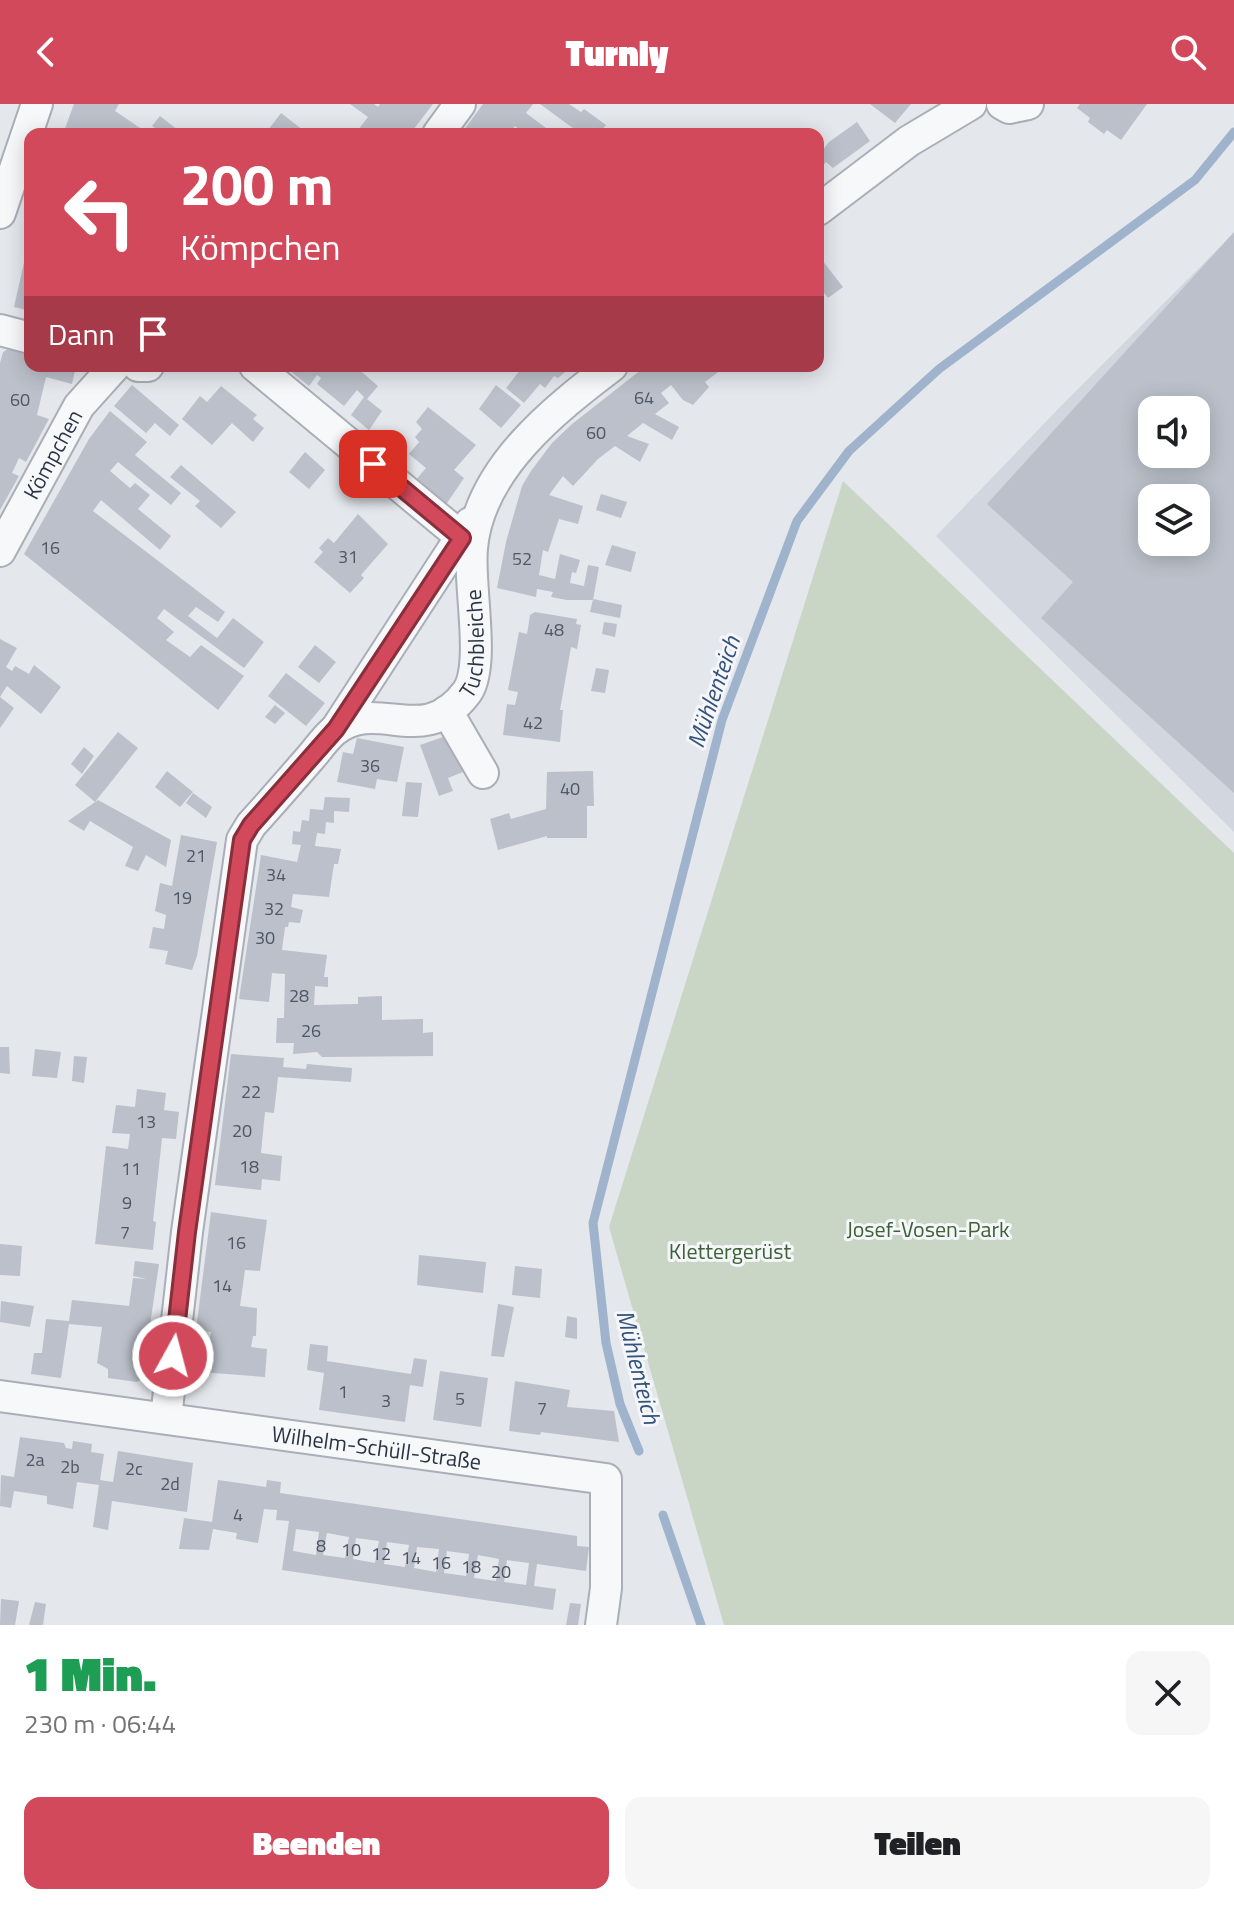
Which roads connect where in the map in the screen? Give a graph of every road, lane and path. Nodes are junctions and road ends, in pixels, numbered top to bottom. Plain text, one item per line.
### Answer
1 (37, 104) edge
2 (460, 104) edge
3 (971, 104) edge
4 (1002, 104) edge
5 (1028, 104) edge
6 (29, 128) edge
7 (442, 128) edge
8 (24, 142) edge
9 (824, 205) edge
10 (0, 213) edge
11 (0, 330) edge
12 (24, 336) edge
13 (110, 372) edge
14 (266, 372) edge
15 (605, 372) edge
16 (467, 542) junction
17 (0, 551) edge
18 (447, 711) junction
19 (336, 729) junction
20 (483, 773) dead end
21 (0, 1396) edge
22 (166, 1418) junction
23 (601, 1625) edge

1 - 6 street
2 - 7 street
3 - 9 street
4 - 5 street
8 - 10 street
11 - 12 street
13 - 17 street, Kömpchen
14 - 16 street
15 - 16 street, Tuchbleiche
16 - 18 street, Tuchbleiche
16 - 19 street, Tuchbleiche
18 - 19 street, Tuchbleiche
18 - 20 street
19 - 22 street, Tuchbleiche
21 - 22 street, Wilhelm-Schüll-Straße
22 - 23 street, Wilhelm-Schüll-Straße

